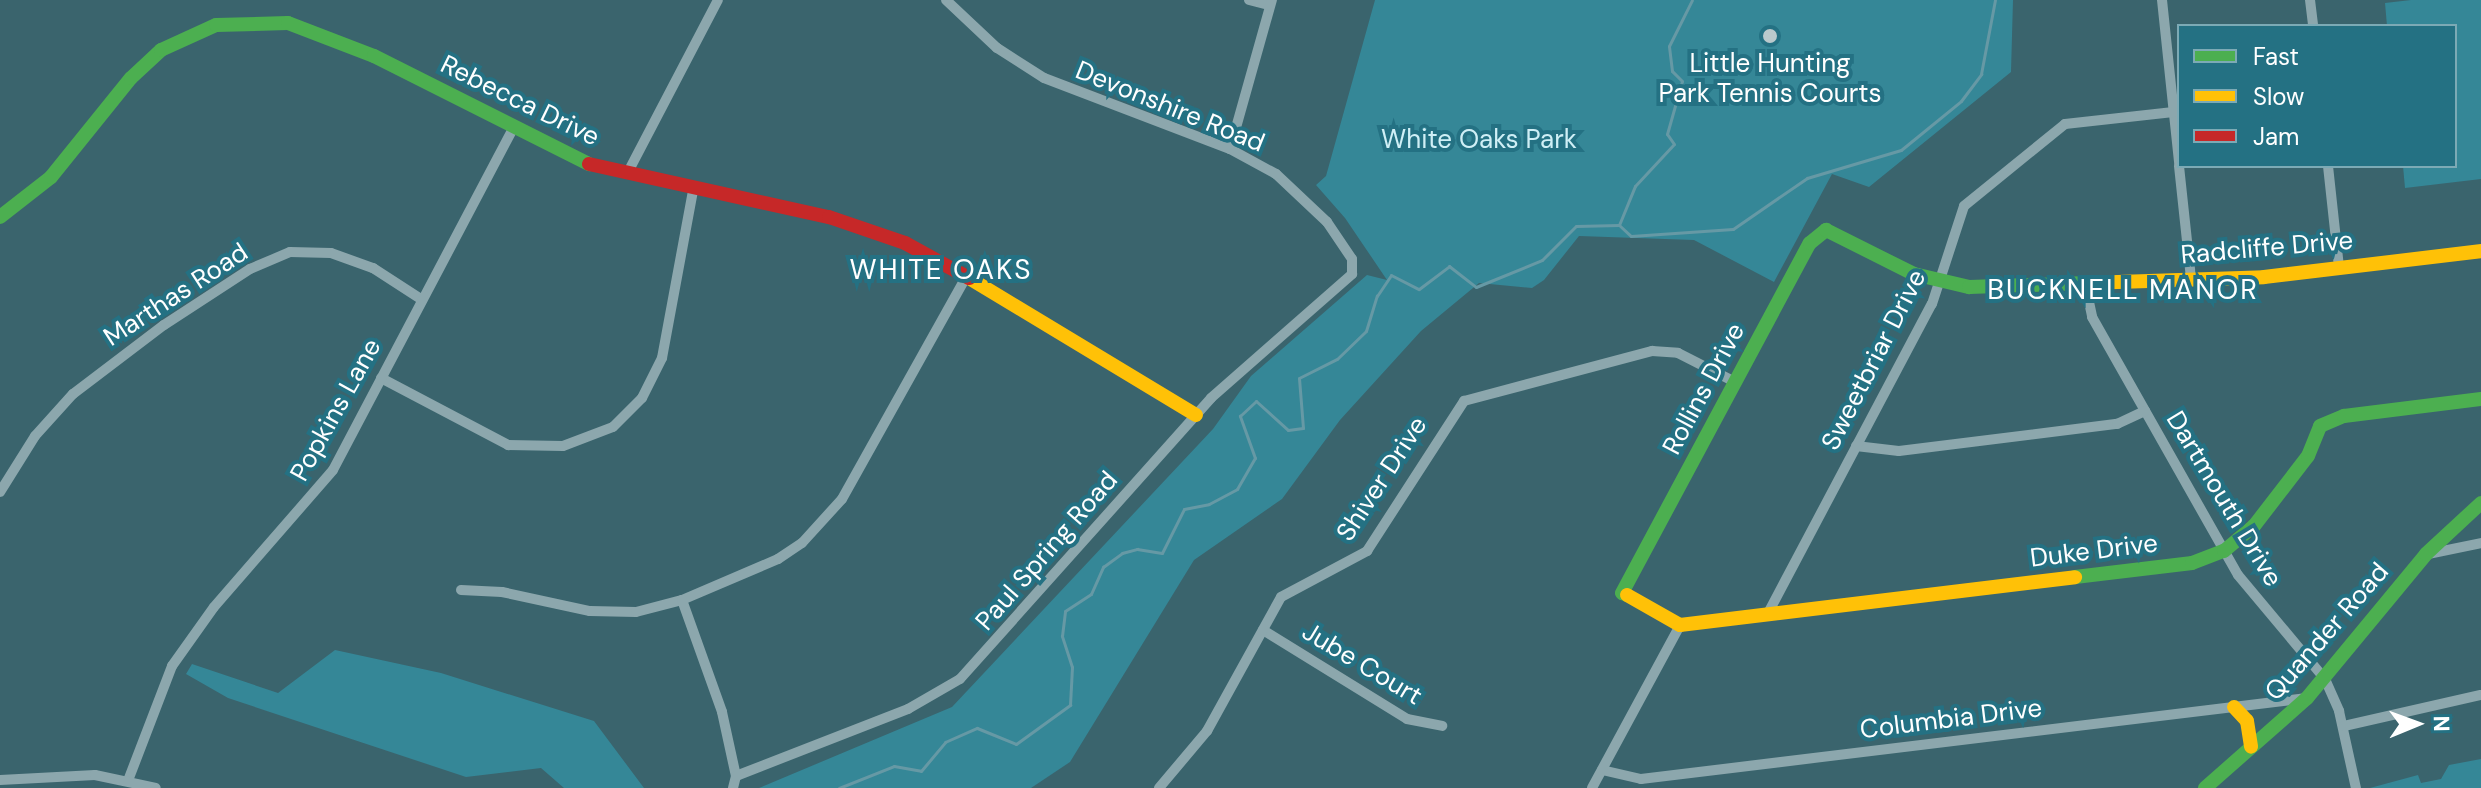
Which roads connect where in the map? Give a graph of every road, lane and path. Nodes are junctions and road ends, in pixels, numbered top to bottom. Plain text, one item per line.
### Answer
1 (718, 0) edge
2 (946, 0) edge
3 (1249, 0) edge
4 (2162, 0) edge
5 (2310, 0) edge
6 (1270, 3) edge
7 (2313, 24) edge
8 (2173, 112) junction
9 (513, 129) junction
10 (2177, 147) edge
11 (1230, 149) junction
12 (2179, 168) edge
13 (2328, 168) edge
14 (627, 174) junction
15 (693, 191) junction
16 (0, 217) edge
17 (2481, 251) edge
18 (1871, 252) joint
19 (2339, 268) junction
20 (1352, 274) joint
21 (966, 277) junction
22 (2191, 279) junction
23 (1940, 281) junction
24 (2085, 283) junction
25 (421, 299) junction
26 (381, 378) junction
27 (1735, 382) junction
28 (2481, 399) edge
29 (2145, 411) junction
30 (1196, 415) junction
31 (1856, 446) junction
32 (0, 492) edge
33 (2481, 503) edge
34 (2481, 543) edge
35 (2224, 551) junction
36 (2426, 554) junction
37 (461, 590) dead end
38 (682, 600) junction
39 (1767, 615) junction
40 (1680, 625) junction
41 (1263, 630) junction
42 (2325, 679) junction
43 (2481, 695) edge
44 (2307, 698) junction
45 (2234, 707) junction
46 (1442, 726) dead end
47 (2344, 726) junction
48 (2251, 747) junction
49 (1602, 770) junction
50 (736, 776) junction
51 (129, 778) junction
52 (0, 780) edge
53 (156, 788) edge
54 (733, 788) edge
55 (1159, 788) edge
56 (1592, 788) edge
57 (2205, 788) edge
58 (2356, 788) edge

1 - 14 street
2 - 11 street, Devonshire Road
3 - 6 street
4 - 8 street
5 - 7 street
6 - 11 street
8 - 10 street
8 - 23 street, Sweetbriar Drive
9 - 14 street, Rebecca Drive
9 - 16 street, Rebecca Drive
9 - 25 street, Popkins Lane
11 - 20 street, Devonshire Road
12 - 22 street
13 - 19 street
14 - 15 street, Rebecca Drive
15 - 21 street, Rebecca Drive
15 - 26 street
17 - 19 street, Radcliffe Drive
18 - 23 street, Radcliffe Drive
18 - 27 street, Rollins Drive
19 - 22 street, Radcliffe Drive
20 - 30 street, Paul Spring Road
21 - 30 street, Rebecca Drive
21 - 38 street
22 - 24 street, Radcliffe Drive
23 - 24 street, Radcliffe Drive
23 - 31 street, Sweetbriar Drive
24 - 29 street, Dartmouth Drive
25 - 26 street, Popkins Lane
25 - 32 street, Marthas Road
26 - 51 street, Popkins Lane
27 - 40 street, Rollins Drive
27 - 41 street, Shiver Drive
28 - 35 street, Duke Drive
29 - 31 street
29 - 35 street, Dartmouth Drive
30 - 50 street, Paul Spring Road
31 - 39 street, Sweetbriar Drive
33 - 36 street, Quander Road
34 - 36 street
35 - 39 street, Duke Drive
35 - 42 street, Dartmouth Drive
36 - 42 street, Quander Road
37 - 38 street
38 - 50 street
39 - 40 street, Duke Drive
40 - 49 street
41 - 46 street, Jube Court
41 - 55 street, Shiver Drive
42 - 44 street, Quander Road
42 - 47 street, Dartmouth Drive
43 - 47 street
44 - 45 street, Columbia Drive
44 - 48 street, Quander Road
45 - 48 street
45 - 49 street, Columbia Drive
47 - 58 street, Dartmouth Drive
48 - 57 street, Quander Road
49 - 56 street
50 - 54 street
51 - 52 street
51 - 53 street

